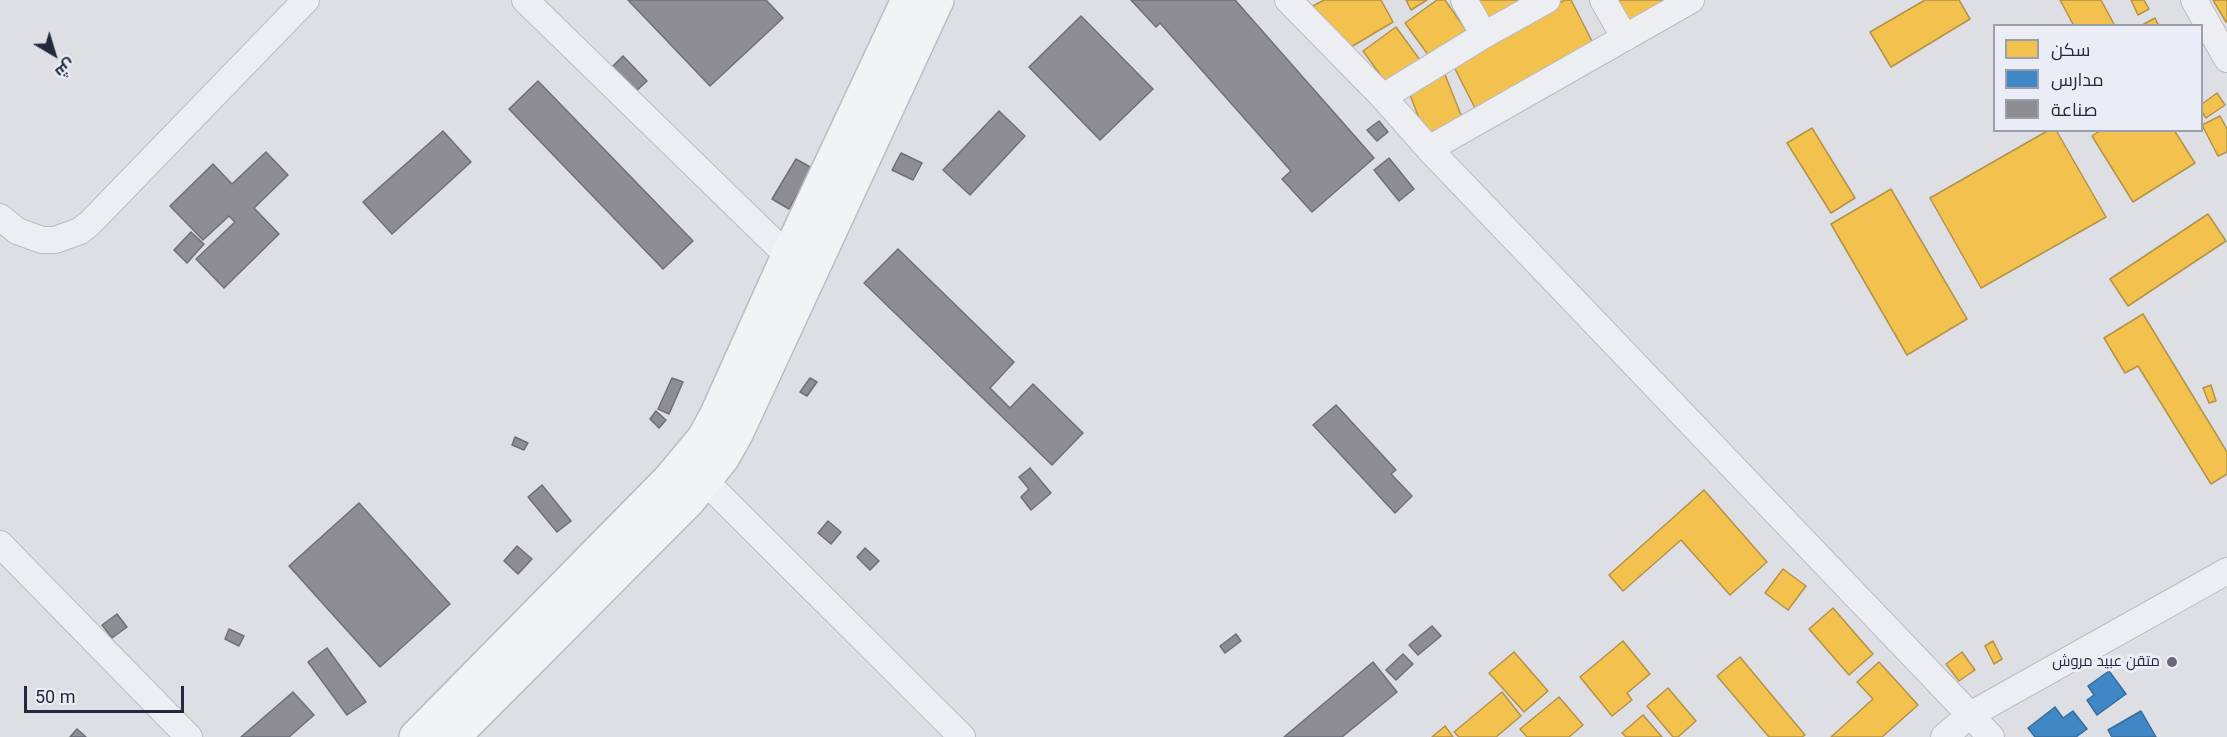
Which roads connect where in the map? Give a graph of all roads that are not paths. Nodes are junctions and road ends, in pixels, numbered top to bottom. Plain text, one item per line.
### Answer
1 (306, 0) edge
2 (525, 0) edge
3 (908, 0) edge
4 (937, 0) edge
5 (1288, 0) edge
6 (1464, 0) edge
7 (1547, 0) edge
8 (1603, 0) edge
9 (1691, 0) edge
10 (2194, 0) edge
11 (1484, 35) junction
12 (1625, 38) junction
13 (2227, 59) edge
14 (1383, 97) junction
15 (1429, 149) junction
16 (0, 217) edge
17 (788, 256) junction
18 (705, 481) junction
19 (0, 544) edge
20 (2227, 571) edge
21 (1971, 715) junction
22 (189, 737) edge
23 (416, 737) edge
24 (453, 737) edge
25 (962, 737) edge
26 (1944, 737) edge
27 (1991, 737) edge

1 - 16 street
2 - 17 street
3 - 17 main road
4 - 18 main road
5 - 14 street
6 - 11 street
7 - 11 street
8 - 12 street
9 - 12 street
10 - 13 street
11 - 14 street
12 - 15 street
14 - 15 street
15 - 21 street
17 - 23 main road
18 - 24 main road
18 - 25 street
19 - 22 street
20 - 21 street
21 - 26 street
21 - 27 street

